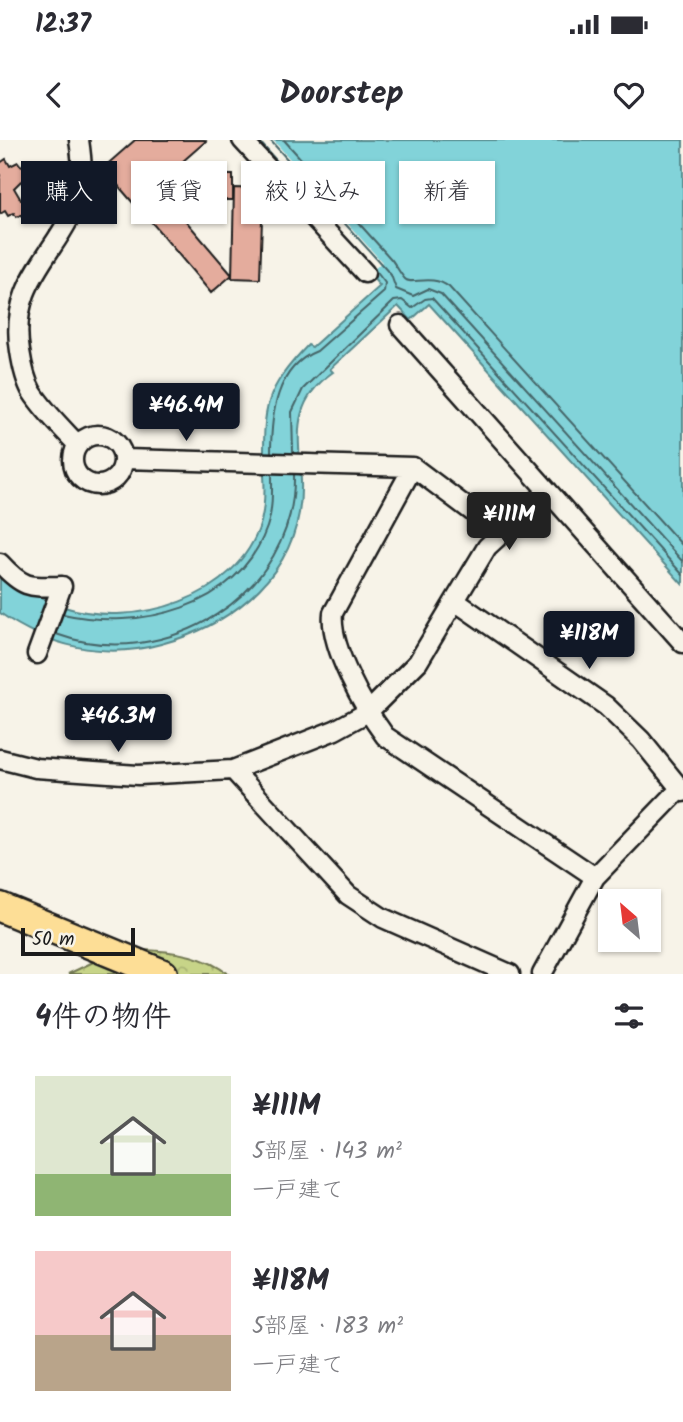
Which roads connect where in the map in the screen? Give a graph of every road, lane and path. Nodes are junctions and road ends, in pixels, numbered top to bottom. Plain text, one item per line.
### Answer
1 (79, 140) edge
2 (242, 140) edge
3 (365, 273) dead end
4 (400, 325) dead end
5 (78, 445) junction
6 (124, 459) junction
7 (413, 467) junction
8 (548, 491) junction
9 (500, 533) junction
10 (0, 563) edge
11 (455, 601) junction
12 (683, 643) edge
13 (37, 654) dead end
14 (368, 712) junction
15 (0, 759) edge
16 (233, 770) junction
17 (682, 790) edge
18 (595, 877) junction
19 (0, 906) edge
20 (163, 974) edge
21 (510, 974) edge
22 (542, 974) edge

1 - 5 street
2 - 3 street
4 - 8 street
5 - 6 street
5 - 6 street
6 - 7 street
7 - 9 street
7 - 14 street
8 - 9 street
8 - 12 street
9 - 11 street
10 - 13 street
11 - 14 street
11 - 17 street
14 - 16 street
14 - 18 street
15 - 16 street
16 - 21 street
17 - 18 street
18 - 22 street
19 - 20 main road

